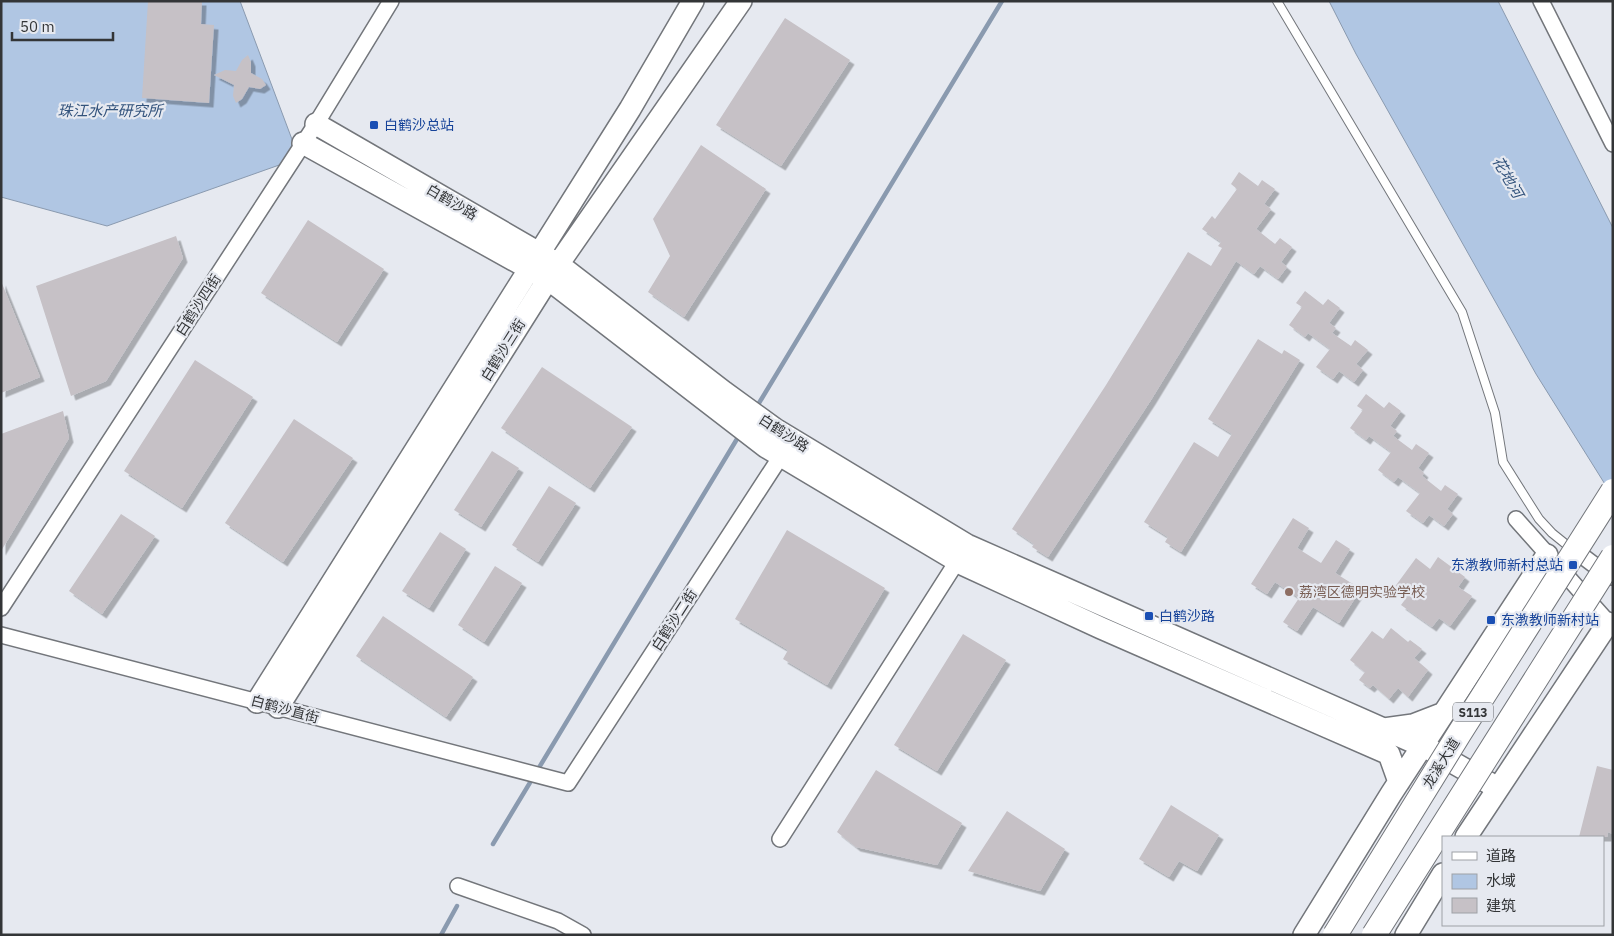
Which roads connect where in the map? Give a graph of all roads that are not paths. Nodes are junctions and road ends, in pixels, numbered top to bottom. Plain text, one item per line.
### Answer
1 (391, 1) edge
2 (693, 1) edge
3 (741, 1) edge
4 (1277, 1) edge
5 (1541, 1) edge
6 (316, 124) junction
7 (303, 143) junction
8 (1613, 144) edge
9 (544, 266) junction
10 (774, 444) junction
11 (1613, 490) edge
12 (1516, 519) dead end
13 (962, 553) junction
14 (1548, 555) junction
15 (1613, 556) edge
16 (1585, 558) joint
17 (1613, 580) edge
18 (1, 608) edge
19 (1610, 626) edge
20 (1, 635) edge
21 (257, 702) junction
22 (278, 707) junction
23 (1444, 713) junction
24 (1384, 729) junction
25 (1357, 739) junction
26 (1422, 746) junction
27 (1399, 782) junction
28 (568, 783) joint
29 (1498, 788) junction
30 (1467, 836) edge
31 (780, 839) dead end
32 (1442, 876) edge
33 (458, 886) dead end
34 (583, 935) edge
35 (1304, 935) edge
36 (1335, 935) edge
37 (1374, 935) edge
38 (1406, 935) edge

1 - 6 street, 白鹤沙四街
2 - 9 street, 白鹤沙三街
3 - 9 street, 白鹤沙三街
4 - 16 lane
5 - 8 street
6 - 7 street, 白鹤沙四街
6 - 9 street, 白鹤沙路
7 - 9 street, 白鹤沙路
7 - 18 street, 白鹤沙四街
9 - 10 street, 白鹤沙路
9 - 21 street, 白鹤沙三街
9 - 22 street, 白鹤沙三街
10 - 13 street, 白鹤沙路
10 - 28 street, 白鹤沙二街
11 - 36 main road, 龙溪大道 / S113, bridge
12 - 14 street
13 - 24 street, 白鹤沙路
13 - 25 street, 白鹤沙路
13 - 31 street
14 - 19 street
14 - 23 street
15 - 37 main road, S113, bridge
16 - 17 street
19 - 29 street
20 - 21 street, 白鹤沙直街
21 - 22 street, 白鹤沙直街
22 - 28 street, 白鹤沙直街
23 - 24 street
23 - 26 street
24 - 26 street, 白鹤沙路
25 - 26 street
25 - 27 street, 白鹤沙路
26 - 27 street
26 - 29 street, 白鹤沙路
27 - 35 street
29 - 30 street
32 - 38 street
33 - 34 street

